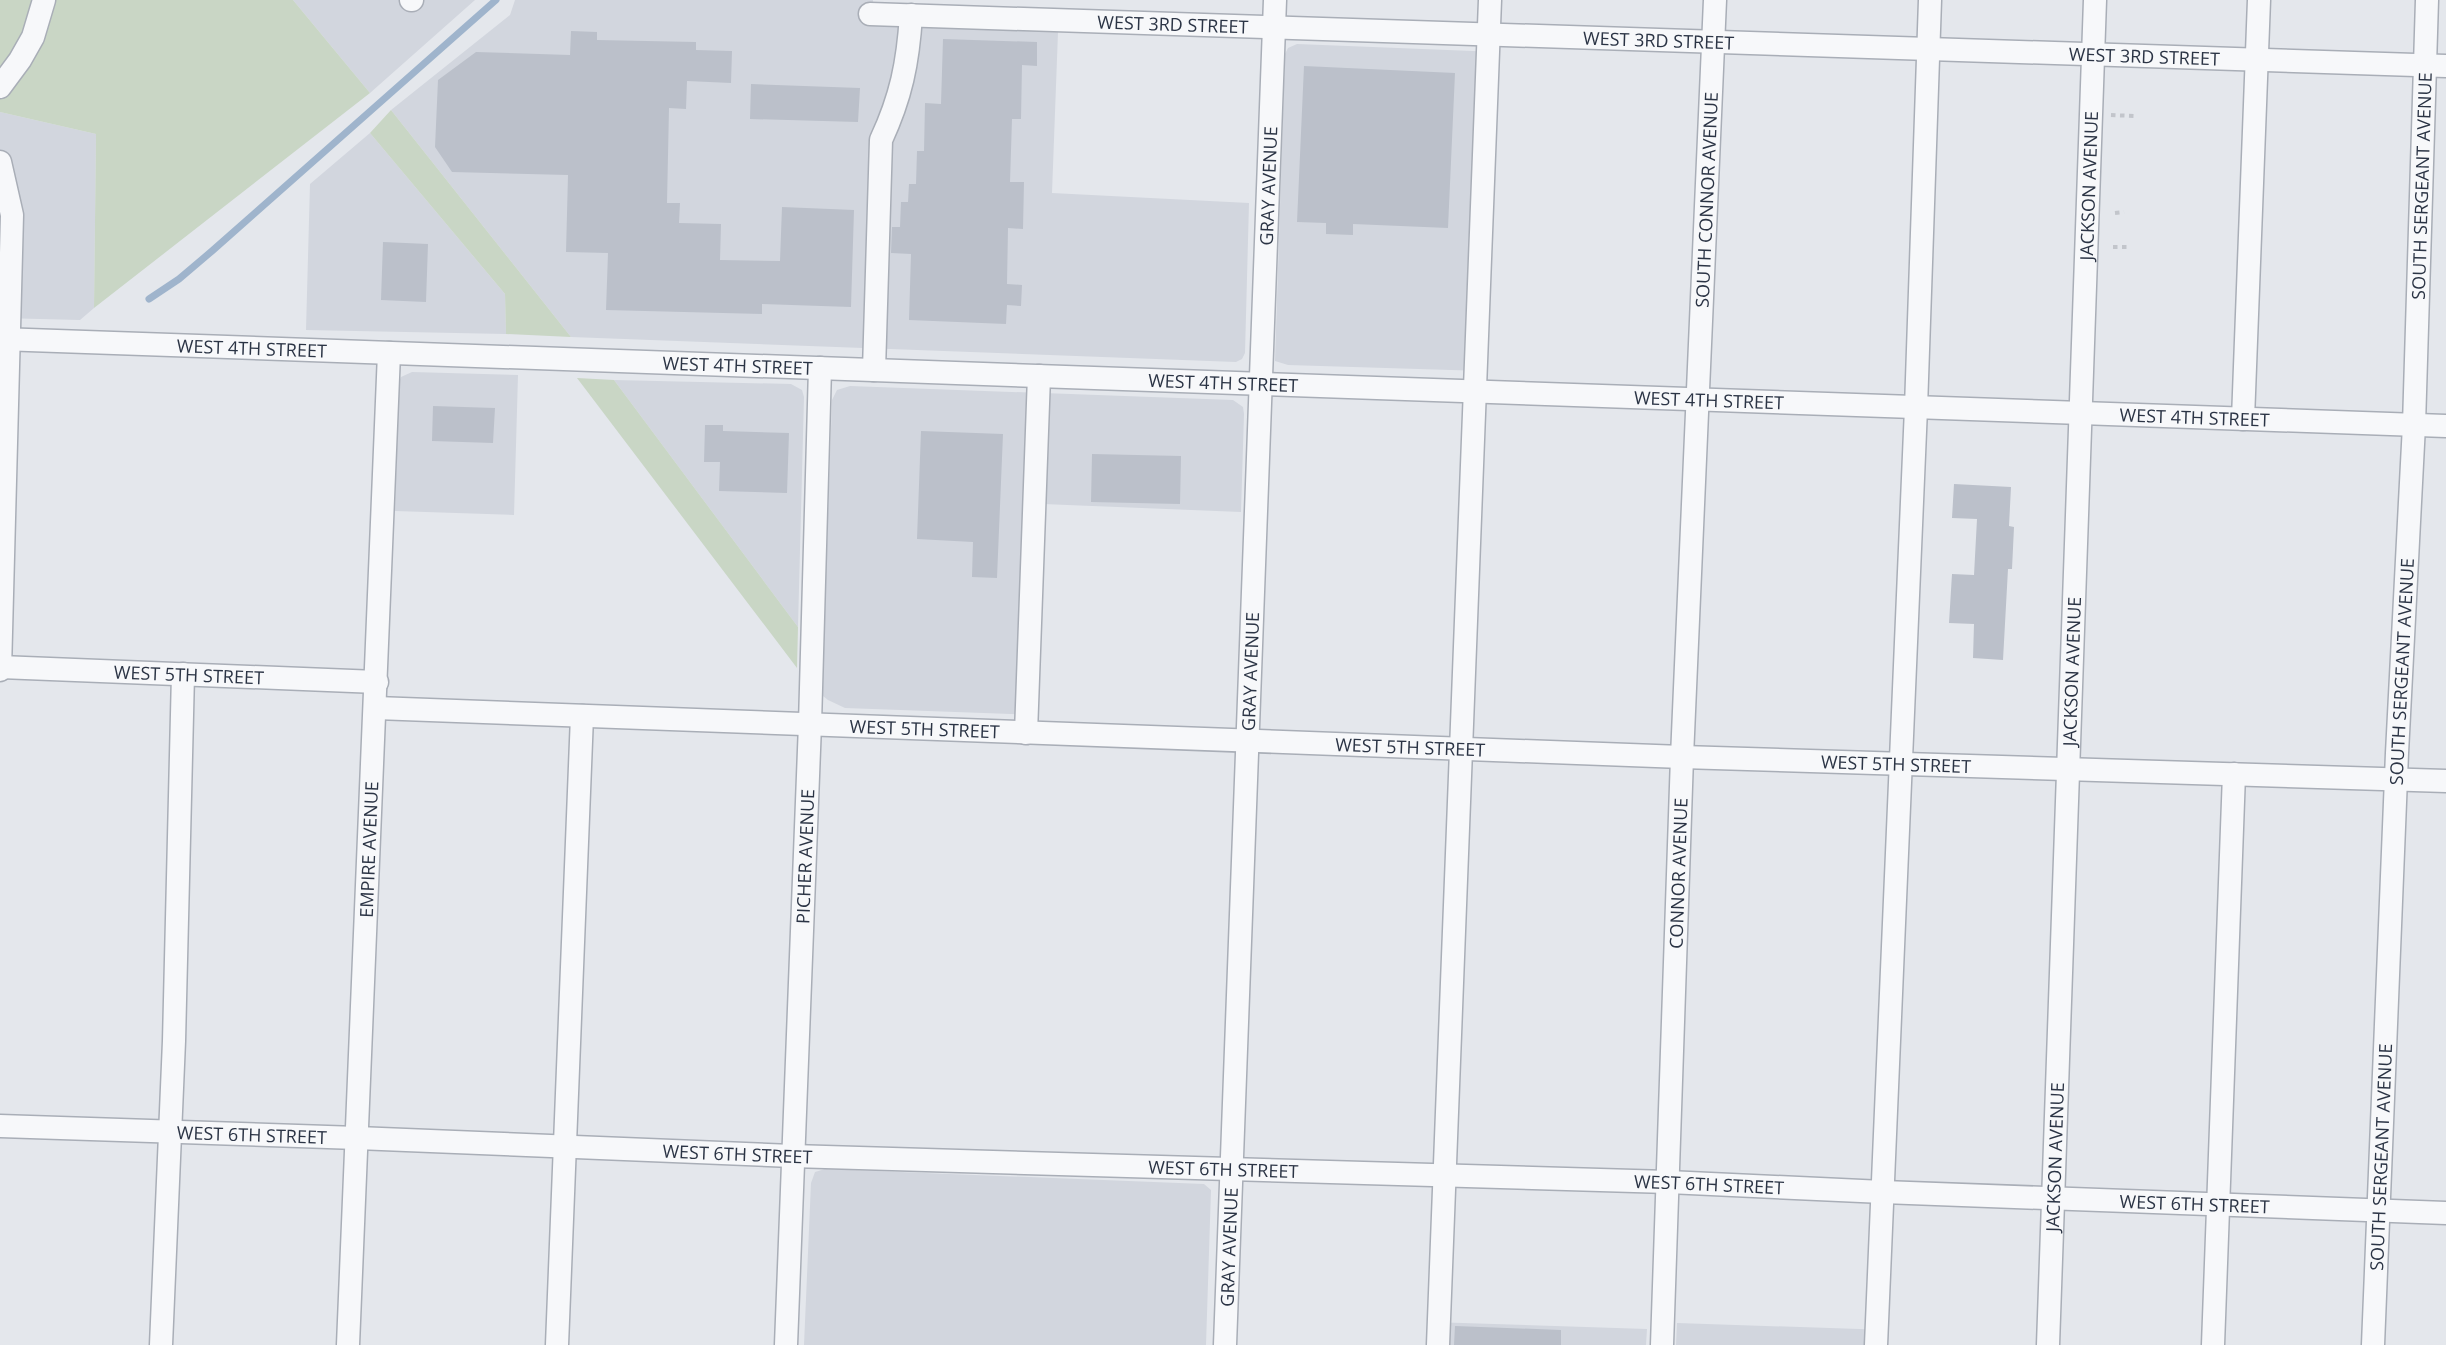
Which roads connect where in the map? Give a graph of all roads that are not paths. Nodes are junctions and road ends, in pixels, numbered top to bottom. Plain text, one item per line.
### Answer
1 (44, 0) edge
2 (1275, 0) edge
3 (1491, 0) edge
4 (1715, 0) edge
5 (1930, 0) edge
6 (2095, 0) edge
7 (2259, 0) edge
8 (2427, 0) edge
9 (1056, 10) edge
10 (870, 14) dead end
11 (911, 15) junction
12 (1274, 28) junction
13 (1489, 35) junction
14 (1713, 43) junction
15 (1929, 50) junction
16 (2093, 55) junction
17 (2257, 61) junction
18 (2435, 66) edge
19 (0, 87) edge
20 (0, 162) edge
21 (5, 339) edge
22 (389, 353) junction
23 (820, 368) junction
24 (874, 370) junction
25 (1039, 376) junction
26 (1261, 384) junction
27 (1475, 392) junction
28 (1697, 400) junction
29 (1916, 408) junction
30 (2081, 413) junction
31 (2243, 419) junction
32 (2414, 425) junction
33 (2446, 426) edge
34 (2, 518) edge
35 (0, 668) edge
36 (183, 674) junction
37 (377, 682) junction
38 (376, 708) junction
39 (582, 716) junction
40 (810, 724) junction
41 (1026, 733) junction
42 (1248, 739) junction
43 (1461, 748) junction
44 (1682, 756) junction
45 (1901, 763) junction
46 (2068, 769) junction
47 (2234, 774) junction
48 (2396, 780) junction
49 (2446, 781) edge
50 (0, 1126) edge
51 (170, 1132) junction
52 (357, 1138) junction
53 (564, 1146) junction
54 (792, 1156) junction
55 (1231, 1168) junction
56 (1444, 1176) junction
57 (1668, 1182) junction
58 (1883, 1192) junction
59 (2054, 1198) junction
60 (2217, 1204) junction
61 (2378, 1211) junction
62 (2446, 1213) edge
63 (161, 1345) edge
64 (348, 1345) edge
65 (557, 1345) edge
66 (786, 1345) edge
67 (1225, 1345) edge
68 (1438, 1345) edge
69 (1662, 1345) edge
70 (1876, 1345) edge
71 (2048, 1345) edge
72 (2213, 1345) edge
73 (2373, 1345) edge

1 - 19 street
2 - 12 street, GRAY AVENUE
3 - 13 street
4 - 14 street, SOUTH CONNOR AVENUE
5 - 15 street
6 - 16 street, JACKSON AVENUE
7 - 17 street
8 - 18 street, SOUTH SERGEANT AVENUE
9 - 11 street, WEST 3RD STREET
9 - 12 street, WEST 3RD STREET
10 - 11 street, WEST 3RD STREET
11 - 24 street
12 - 13 street, WEST 3RD STREET
12 - 26 street, GRAY AVENUE
13 - 14 street, WEST 3RD STREET
13 - 27 street
14 - 15 street, WEST 3RD STREET
14 - 28 street, SOUTH CONNOR AVENUE
15 - 16 street, WEST 3RD STREET
15 - 29 street
16 - 17 street, WEST 3RD STREET
16 - 30 street, JACKSON AVENUE
17 - 18 street, WEST 3RD STREET
17 - 31 street
18 - 32 street, SOUTH SERGEANT AVENUE
20 - 21 street
21 - 22 street, WEST 4TH STREET
21 - 34 street
22 - 23 street, WEST 4TH STREET
22 - 37 street, EMPIRE AVENUE
23 - 24 street, WEST 4TH STREET
23 - 40 street, PICHER AVENUE
24 - 25 street, WEST 4TH STREET
25 - 26 street, WEST 4TH STREET
25 - 41 street
26 - 27 street, WEST 4TH STREET
26 - 42 street, GRAY AVENUE
27 - 28 street, WEST 4TH STREET
27 - 43 street
28 - 29 street, WEST 4TH STREET
28 - 44 street, CONNOR AVENUE
29 - 30 street, WEST 4TH STREET
29 - 45 street
30 - 31 street, WEST 4TH STREET
30 - 46 street, JACKSON AVENUE
31 - 32 street, WEST 4TH STREET
32 - 33 street, WEST 4TH STREET
32 - 48 street, SOUTH SERGEANT AVENUE
34 - 35 street
35 - 36 street, WEST 5TH STREET
36 - 37 street, WEST 5TH STREET
36 - 51 street
37 - 38 street, EMPIRE AVENUE
38 - 39 street, WEST 5TH STREET
38 - 52 street, EMPIRE AVENUE
39 - 40 street, WEST 5TH STREET
39 - 53 street
40 - 41 street, WEST 5TH STREET
40 - 54 street, PICHER AVENUE
41 - 42 street, WEST 5TH STREET
42 - 43 street, WEST 5TH STREET
42 - 55 street, GRAY AVENUE
43 - 44 street, WEST 5TH STREET
43 - 56 street
44 - 45 street, WEST 5TH STREET
44 - 57 street, CONNOR AVENUE
45 - 46 street, WEST 5TH STREET
45 - 58 street
46 - 47 street, WEST 5TH STREET
46 - 59 street, JACKSON AVENUE
47 - 48 street, WEST 5TH STREET
47 - 60 street
48 - 49 street, WEST 5TH STREET
48 - 61 street, SOUTH SERGEANT AVENUE
50 - 51 street, WEST 6TH STREET
51 - 52 street, WEST 6TH STREET
51 - 63 street
52 - 53 street, WEST 6TH STREET
52 - 64 street, EMPIRE AVENUE
53 - 54 street, WEST 6TH STREET
53 - 65 street
54 - 55 street, WEST 6TH STREET
54 - 66 street, PICHER AVENUE
55 - 56 street, WEST 6TH STREET
55 - 67 street, GRAY AVENUE
56 - 57 street, WEST 6TH STREET
56 - 68 street
57 - 58 street, WEST 6TH STREET
57 - 69 street, CONNOR AVENUE
58 - 59 street, WEST 6TH STREET
58 - 70 street
59 - 60 street, WEST 6TH STREET
59 - 71 street, JACKSON AVENUE
60 - 61 street, WEST 6TH STREET
60 - 72 street
61 - 62 street, WEST 6TH STREET
61 - 73 street, SOUTH SERGEANT AVENUE

